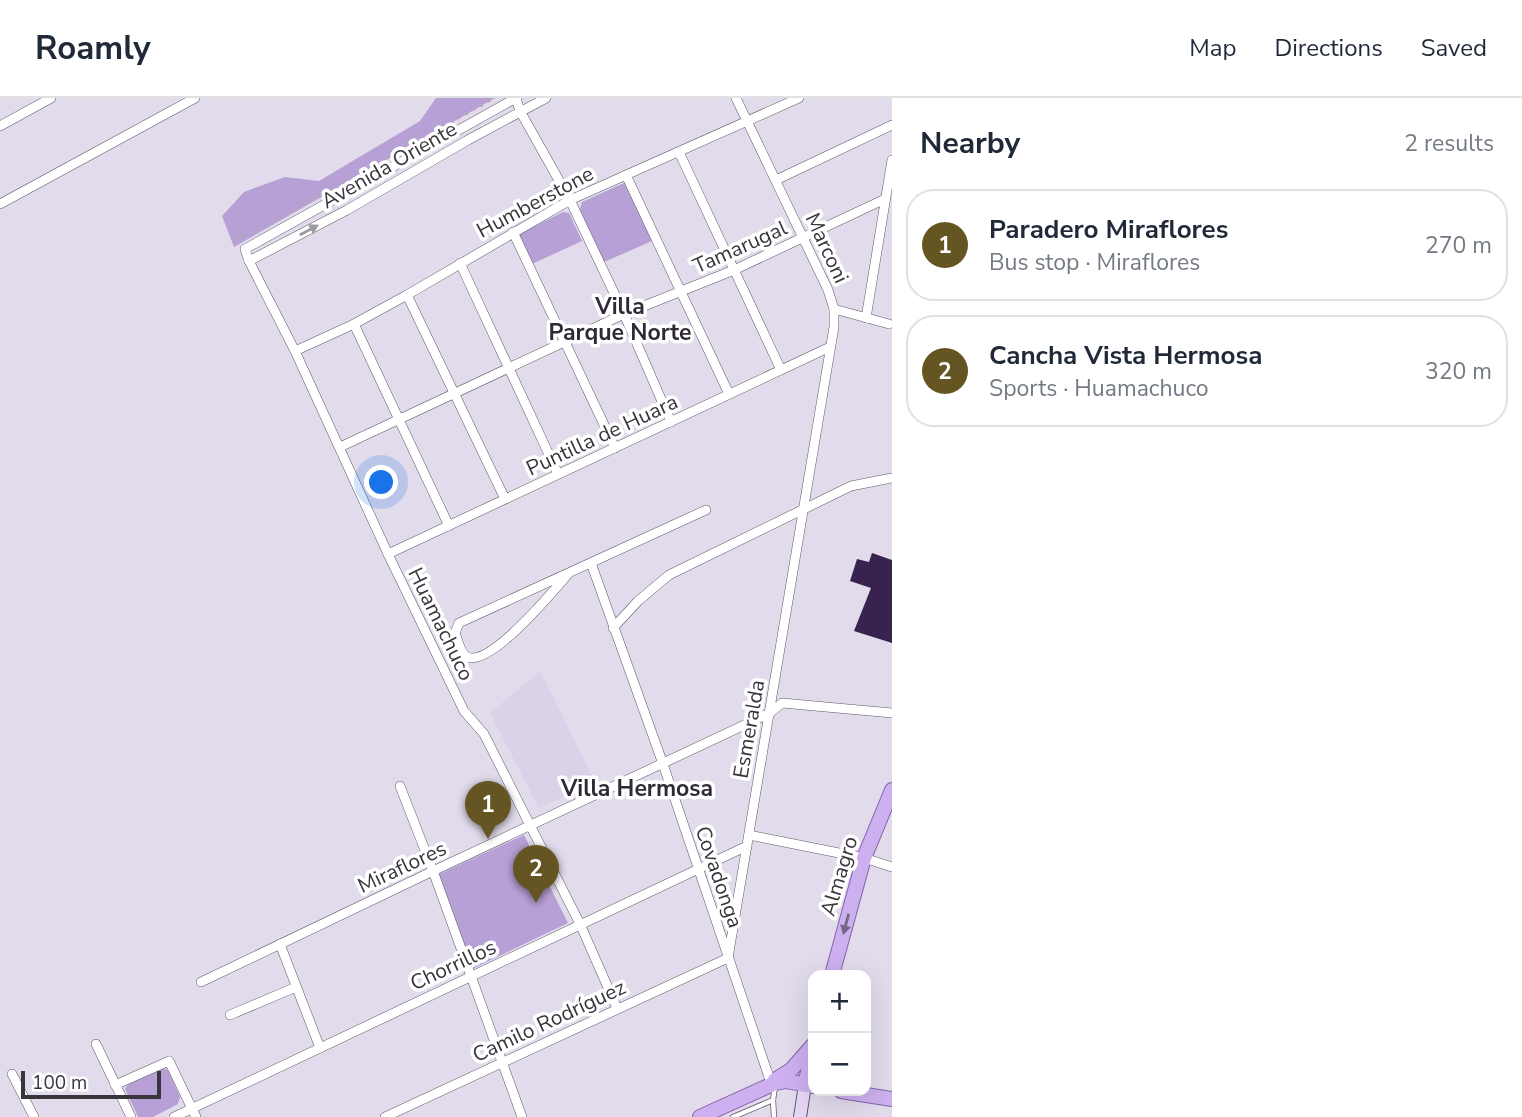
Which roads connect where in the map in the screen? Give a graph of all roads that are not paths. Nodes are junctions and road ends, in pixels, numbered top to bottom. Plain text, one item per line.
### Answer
1 (51, 98) edge
2 (195, 98) edge
3 (516, 98) edge
4 (546, 98) edge
5 (736, 98) edge
6 (799, 98) edge
7 (520, 111) junction
8 (747, 121) junction
9 (892, 125) edge
10 (0, 126) edge
11 (679, 152) junction
12 (892, 160) edge
13 (625, 176) junction
14 (776, 180) junction
15 (886, 199) junction
16 (570, 200) junction
17 (0, 204) edge
18 (513, 232) junction
19 (803, 237) junction
20 (245, 249) joint
21 (248, 261) junction
22 (460, 263) junction
23 (734, 270) junction
24 (681, 292) junction
25 (407, 295) junction
26 (834, 309) junction
27 (624, 314) junction
28 (866, 318) junction
29 (354, 324) junction
30 (889, 324) dead end
31 (566, 341) junction
32 (830, 347) junction
33 (295, 351) junction
34 (510, 368) junction
35 (780, 370) junction
36 (454, 394) junction
37 (729, 394) junction
38 (399, 419) junction
39 (671, 422) junction
40 (340, 447) junction
41 (615, 448) junction
42 (558, 474) junction
43 (892, 478) edge
44 (505, 499) junction
45 (805, 506) junction
46 (706, 510) dead end
47 (449, 526) junction
48 (388, 554) junction
49 (591, 563) junction
50 (569, 573) junction
51 (613, 628) junction
52 (770, 713) junction
53 (892, 713) edge
54 (663, 764) junction
55 (400, 786) dead end
56 (892, 790) edge
57 (531, 826) junction
58 (749, 835) junction
59 (747, 846) junction
60 (864, 858) junction
61 (892, 867) edge
62 (698, 869) junction
63 (433, 870) junction
64 (580, 925) junction
65 (280, 944) junction
66 (728, 958) junction
67 (833, 970) edge
68 (470, 977) junction
69 (201, 982) dead end
70 (296, 988) junction
71 (617, 1008) junction
72 (230, 1015) dead end
73 (96, 1044) dead end
74 (320, 1048) junction
75 (808, 1051) edge
76 (503, 1063) junction
77 (12, 1074) dead end
78 (771, 1084) junction
79 (115, 1085) junction
80 (808, 1085) edge
81 (808, 1089) edge
82 (871, 1096) edge
83 (892, 1099) edge
84 (773, 1100) junction
85 (194, 1113) edge
86 (731, 1113) edge
87 (34, 1117) edge
88 (131, 1117) edge
89 (174, 1117) edge
90 (385, 1117) edge
91 (522, 1117) edge
92 (701, 1117) edge
93 (774, 1117) edge
94 (800, 1117) edge

1 - 10 street
2 - 17 street
3 - 7 street
3 - 20 street, Avenida Oriente
4 - 7 street, Avenida Oriente
5 - 8 street, Marconi
6 - 8 street, Humberstone
7 - 16 street
21 -> 7 street, Avenida Oriente
8 - 11 street, Humberstone
8 - 14 street, Marconi
9 - 14 street
11 - 13 street, Humberstone
11 - 23 street
12 - 15 street
13 - 16 street, Humberstone
13 - 24 street
14 - 19 street, Marconi
15 - 19 street, Tamarugal
15 - 28 street
16 - 18 street, Humberstone
16 - 27 street
18 - 22 street, Humberstone
18 - 31 street
19 - 23 street, Tamarugal
19 - 26 street, Marconi
20 - 21 street, Huamachuco
21 - 33 street, Huamachuco
22 - 25 street, Humberstone
22 - 34 street
23 - 24 street, Tamarugal
23 - 35 street
24 - 27 street, Tamarugal
24 - 37 street
25 - 29 street, Humberstone
25 - 36 street
26 - 28 street
26 - 32 street, Marconi
27 - 31 street, Tamarugal
27 - 39 street
28 - 30 street
29 - 33 street, Humberstone
29 - 38 street
31 - 34 street, Tamarugal
31 - 41 street
32 - 35 street, Puntilla de Huara
32 - 45 street, Marconi
33 - 40 street, Huamachuco
34 - 36 street, Tamarugal
34 - 42 street
35 - 37 street, Puntilla de Huara
36 - 38 street, Tamarugal
36 - 44 street
37 - 39 street, Puntilla de Huara
38 - 40 street, Tamarugal
38 - 47 street
39 - 41 street, Puntilla de Huara
40 - 48 street, Huamachuco
41 - 42 street, Puntilla de Huara
42 - 44 street, Puntilla de Huara
43 - 45 street
44 - 47 street, Puntilla de Huara
45 - 51 street
45 - 52 street, Esmeralda
46 - 49 street
47 - 48 street, Puntilla de Huara
48 - 57 street, Huamachuco
49 - 50 street
49 - 51 street, Covadonga
50 - 50 street
51 - 54 street, Covadonga
52 - 53 street, Miraflores
52 - 54 street, Miraflores
52 - 58 street, Esmeralda
54 - 57 street, Miraflores
54 - 62 street, Covadonga
55 - 63 street
56 - 60 main road, Almagro
57 - 63 street, Miraflores
57 - 64 street, Huamachuco
58 - 59 street, Esmeralda
58 - 60 street
59 - 62 street, Chorrillos
59 - 66 street, Esmeralda
60 - 61 street
60 -> 67 main road, Almagro
62 - 64 street, Chorrillos
62 - 66 street, Covadonga
63 - 65 street, Miraflores
63 - 68 street
64 - 68 street, Chorrillos
64 - 71 street, Huamachuco
65 - 69 street, Miraflores
65 - 70 street
66 - 71 street, Camilo Rodríguez
66 - 78 street, Covadonga
68 - 74 street, Chorrillos
68 - 76 street
70 - 72 street
70 - 74 street
71 - 76 street, Camilo Rodríguez
73 - 79 street
74 - 85 street, Chorrillos
75 - 78 main road
76 - 90 street, Camilo Rodríguez
76 - 91 street
77 - 87 street
78 - 80 main road
78 - 84 lane
78 - 86 main road
79 - 85 street
79 - 88 street
81 - 94 main road
82 - 83 main road
84 - 86 lane
84 - 93 lane
85 - 89 street, Chorrillos
86 - 92 main road

